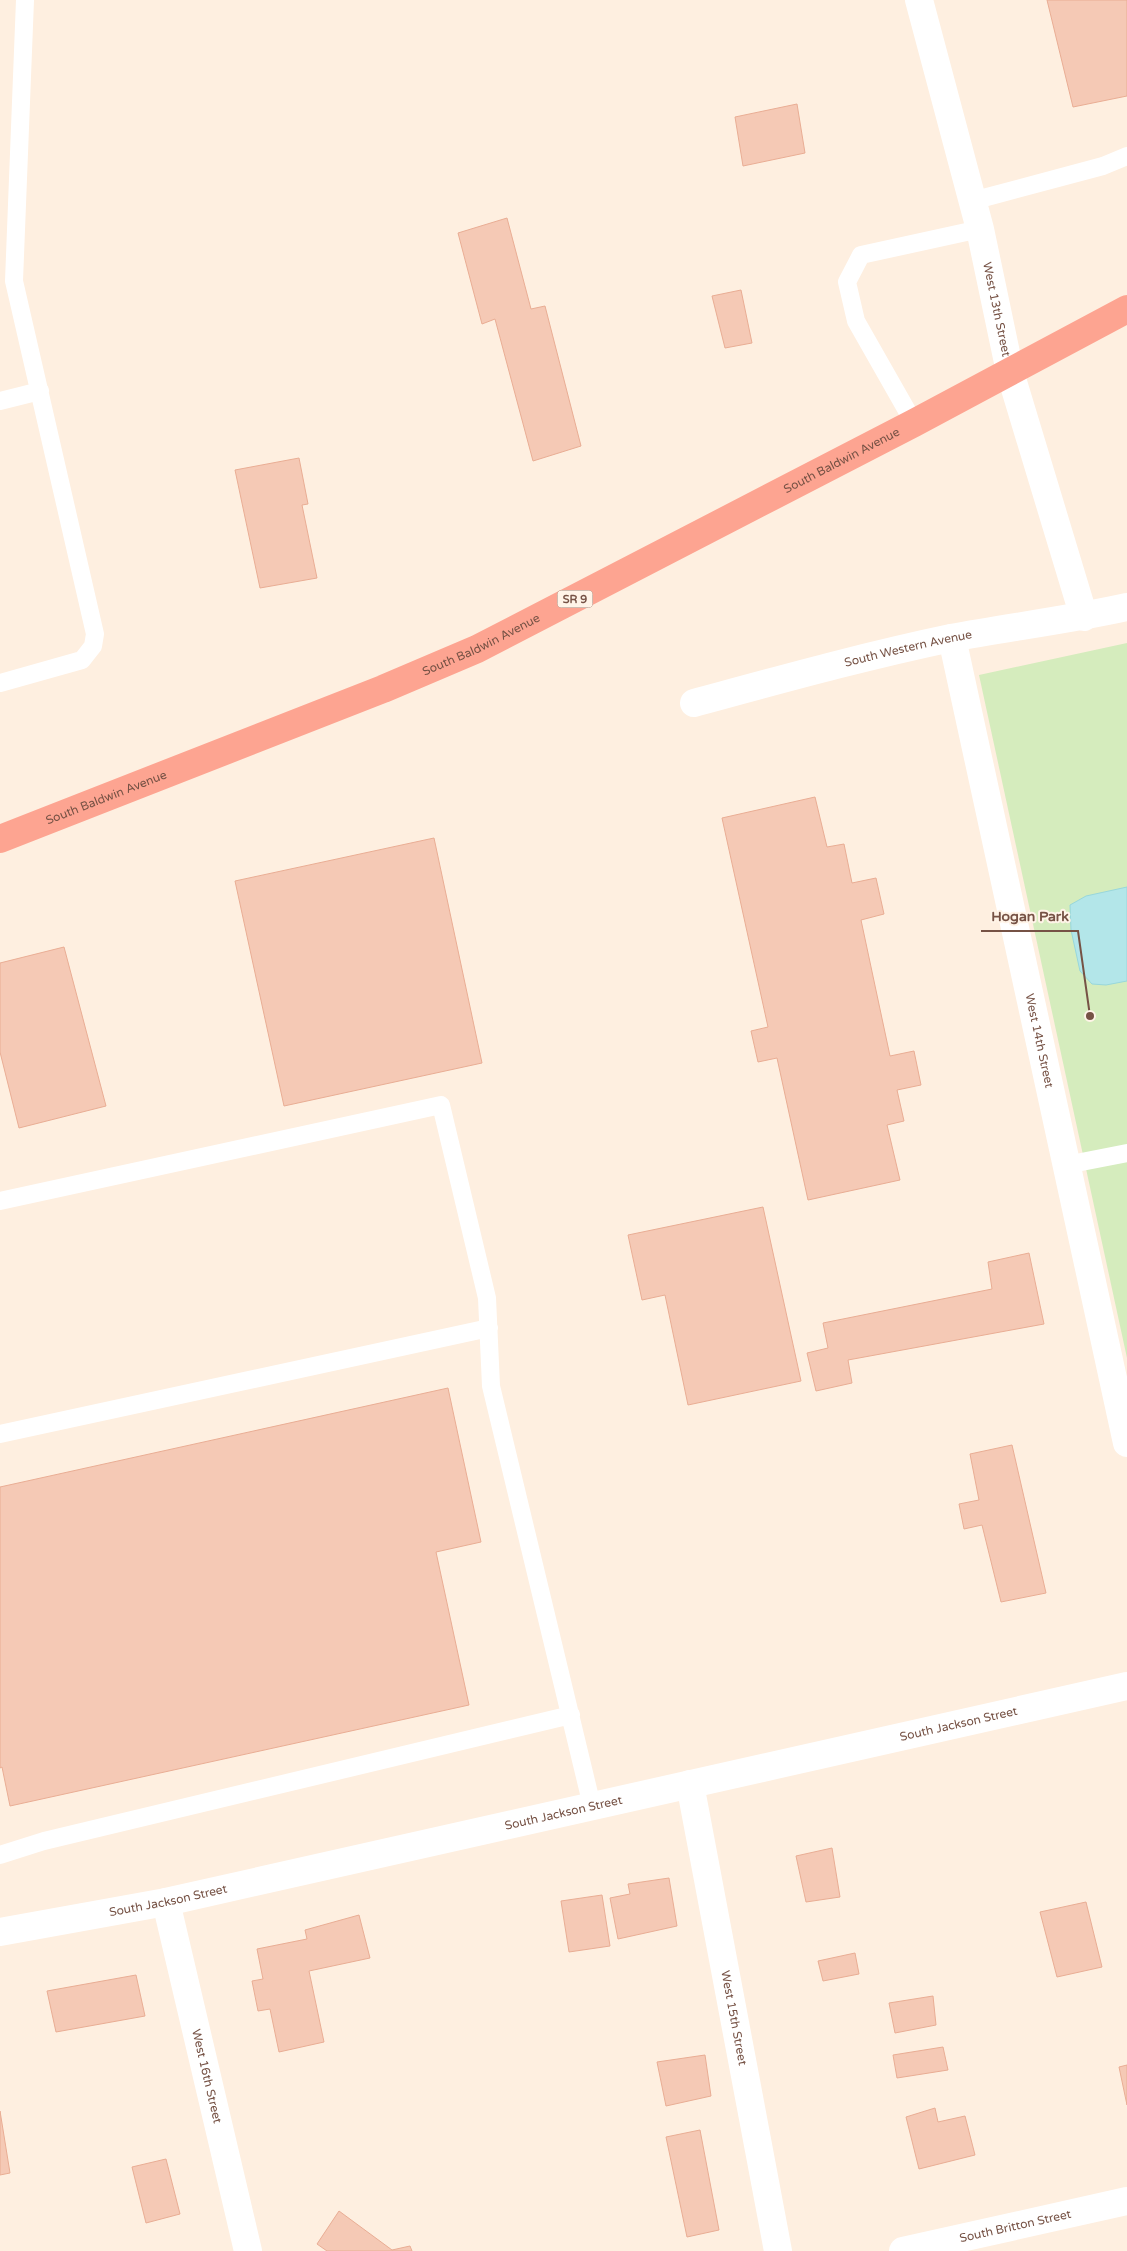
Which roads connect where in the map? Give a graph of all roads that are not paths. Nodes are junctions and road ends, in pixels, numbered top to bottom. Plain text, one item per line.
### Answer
1 (25, 0) edge
2 (919, 0) edge
3 (1127, 156) edge
4 (972, 201) junction
5 (980, 228) junction
6 (1127, 309) edge
7 (1010, 372) junction
8 (40, 391) junction
9 (0, 401) edge
10 (914, 424) junction
11 (1127, 607) edge
12 (1084, 617) junction
13 (952, 638) junction
14 (0, 683) edge
15 (694, 703) dead end
16 (0, 839) edge
17 (1127, 1153) edge
18 (1066, 1165) junction
19 (0, 1201) edge
20 (489, 1328) junction
21 (0, 1434) edge
22 (1127, 1443) edge
23 (1127, 1686) edge
24 (571, 1715) junction
25 (690, 1784) junction
26 (592, 1806) junction
27 (0, 1855) edge
28 (166, 1902) junction
29 (0, 1932) edge
30 (1127, 2201) edge
31 (248, 2251) edge
32 (778, 2251) edge
33 (903, 2251) edge

1 - 8 lane
2 - 4 street, West 13th Street
3 - 4 lane
4 - 5 street, West 13th Street
5 - 7 street, West 13th Street
5 - 10 lane
6 - 7 highway, South Baldwin Avenue / SR 9
7 - 10 highway, South Baldwin Avenue / SR 9
7 - 12 street, West 13th Street
8 - 9 lane
8 - 14 lane
10 - 16 highway, South Baldwin Avenue / SR 9
11 - 12 street, South Western Avenue
12 - 13 street, South Western Avenue
13 - 15 street, South Western Avenue
13 - 18 street, West 14th Street
17 - 18 lane
18 - 22 street, West 14th Street
19 - 20 lane
20 - 21 lane
20 - 24 lane
23 - 25 street, South Jackson Street
24 - 26 lane
24 - 27 lane
25 - 26 street, South Jackson Street
25 - 32 street, West 15th Street
26 - 28 street, South Jackson Street
28 - 29 street, South Jackson Street
28 - 31 street, West 16th Street
30 - 33 street, South Britton Street

